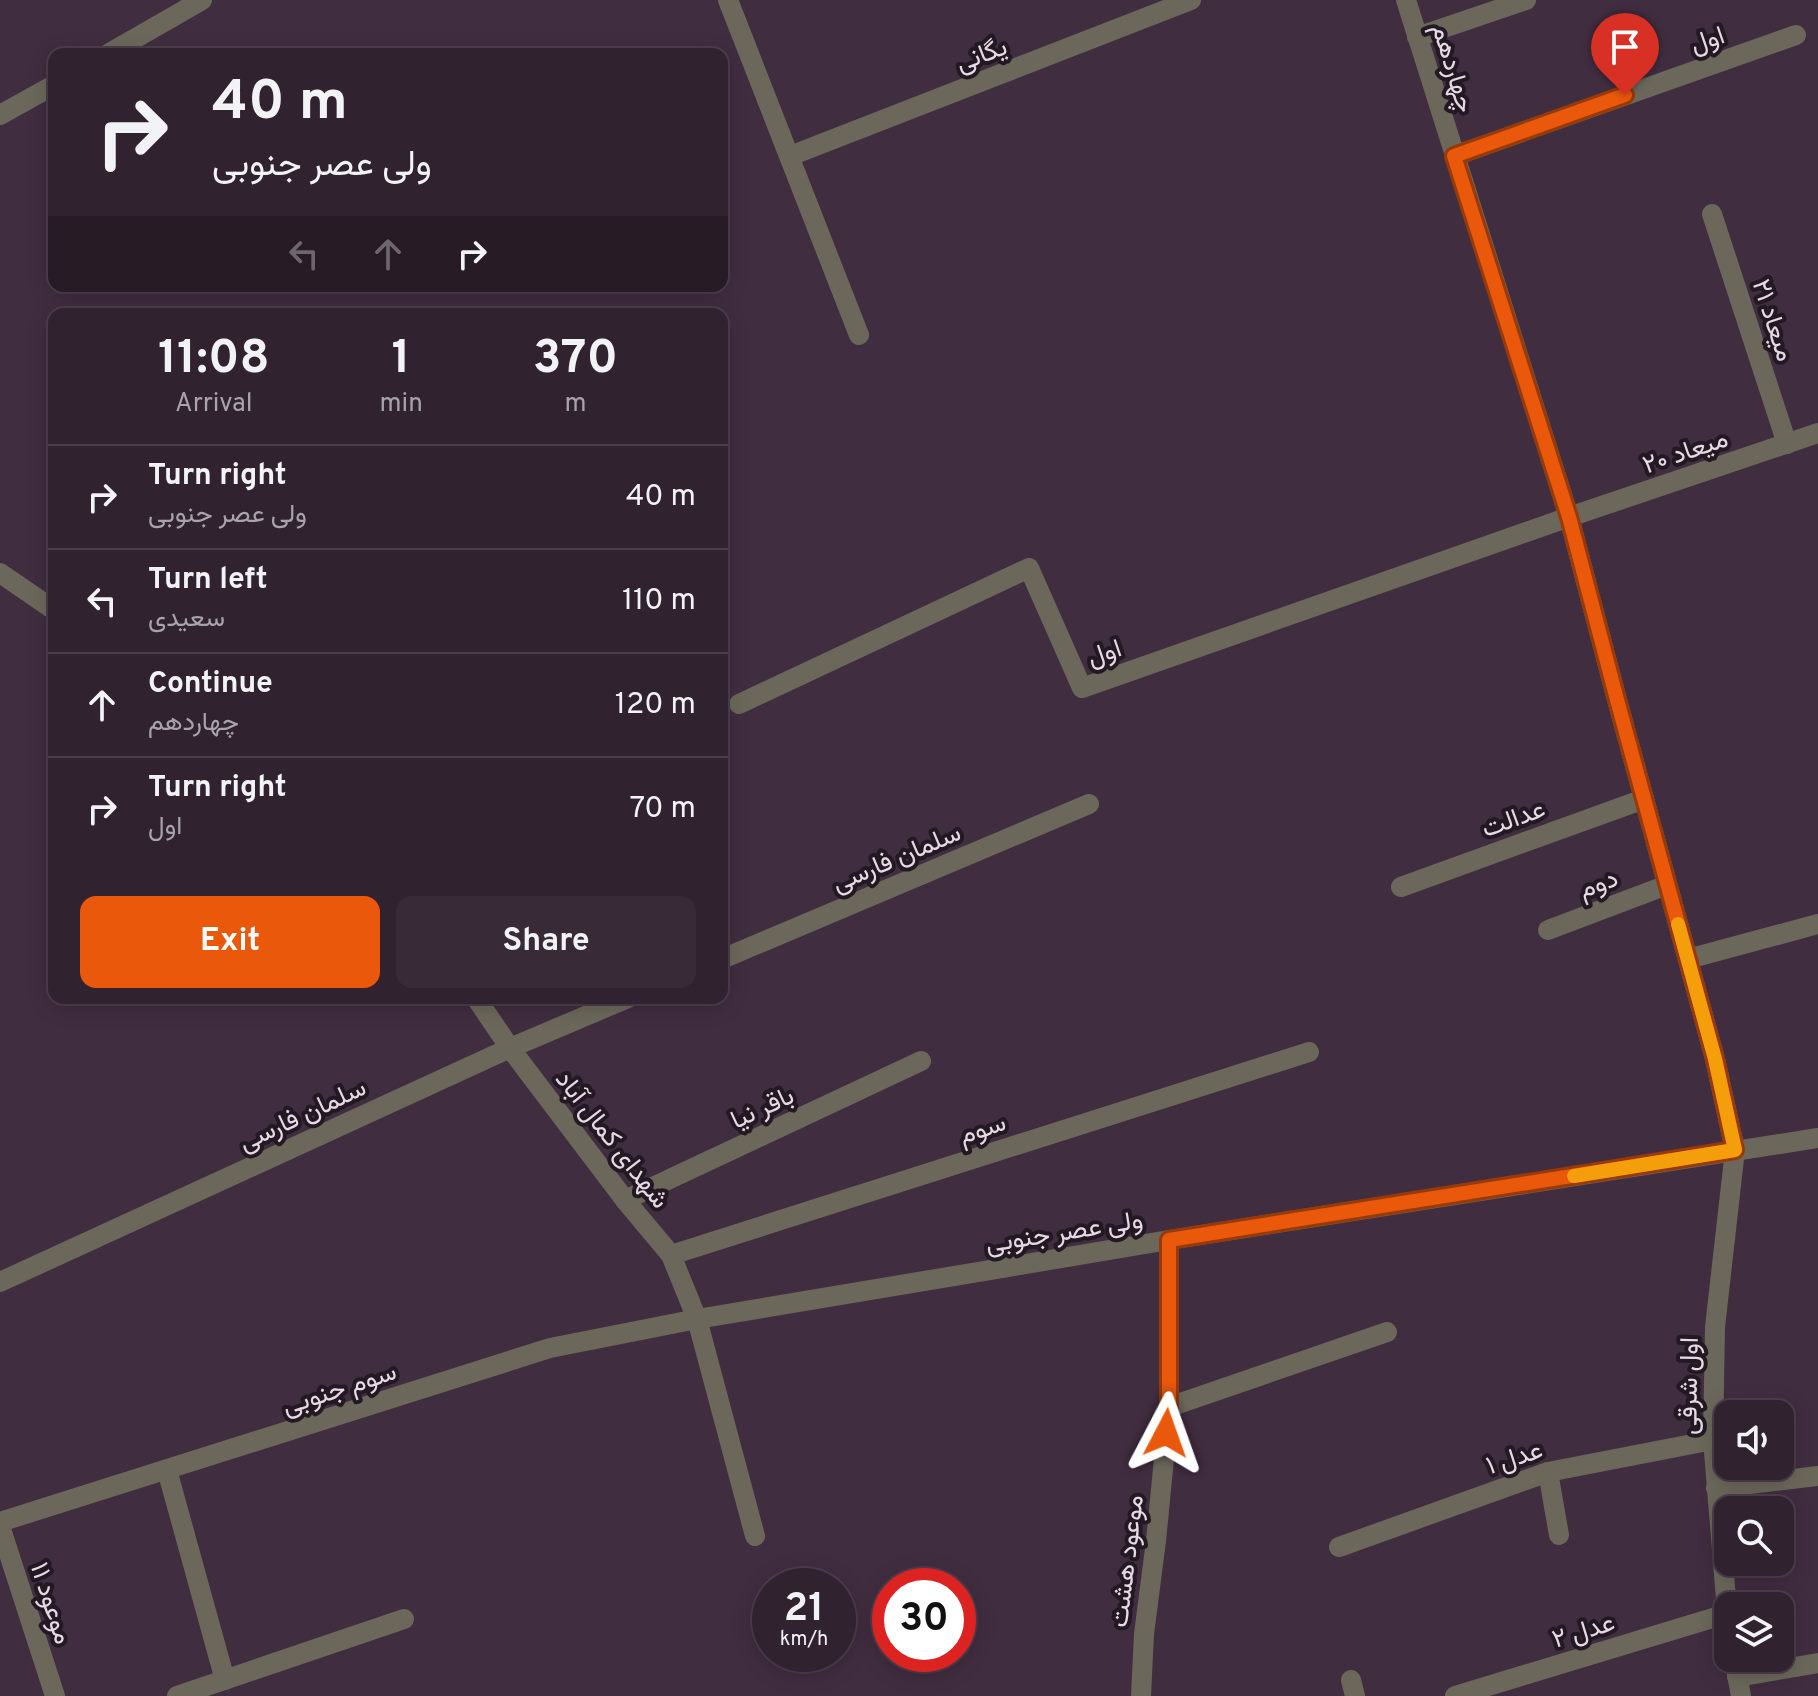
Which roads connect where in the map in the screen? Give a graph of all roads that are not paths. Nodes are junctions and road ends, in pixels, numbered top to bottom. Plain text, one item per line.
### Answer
1 (202, 0) edge
2 (728, 0) edge
3 (1191, 0) edge
4 (1406, 0) edge
5 (1526, 0) edge
6 (1796, 35) dead end
7 (1417, 37) junction
8 (118, 48) edge
9 (48, 88) edge
10 (0, 115) edge
11 (790, 156) junction
12 (1454, 156) junction
13 (1712, 214) dead end
14 (859, 335) dead end
15 (1818, 433) edge
16 (1787, 444) junction
17 (1569, 517) junction
18 (0, 573) edge
19 (48, 606) edge
20 (739, 704) dead end
21 (1644, 799) junction
22 (1089, 804) dead end
23 (1667, 885) junction
24 (1401, 887) dead end
25 (1818, 924) edge
26 (1548, 930) dead end
27 (728, 956) edge
28 (1688, 959) junction
29 (480, 1004) edge
30 (614, 1004) edge
31 (510, 1048) junction
32 (1309, 1052) dead end
33 (921, 1061) dead end
34 (1818, 1138) edge
35 (1735, 1150) junction
36 (625, 1200) junction
37 (1169, 1240) junction
38 (671, 1255) junction
39 (0, 1282) edge
40 (697, 1319) junction
41 (1387, 1332) dead end
42 (1169, 1407) junction
43 (1713, 1440) junction
44 (167, 1470) junction
45 (1548, 1472) junction
46 (1818, 1476) edge
47 (1716, 1488) junction
48 (0, 1524) edge
49 (1559, 1535) dead end
50 (755, 1536) dead end
51 (1339, 1547) dead end
52 (1725, 1592) edge
53 (404, 1619) dead end
54 (1714, 1622) edge
55 (1818, 1663) edge
56 (1737, 1677) edge
57 (225, 1680) junction
58 (55, 1696) edge
59 (177, 1696) edge
60 (1141, 1696) edge
61 (1455, 1696) edge

1 - 8 street
2 - 11 street
3 - 11 street, یگانی
4 - 7 street, چهاردهم
5 - 7 street
6 - 12 street, اول
7 - 12 street, چهاردهم
9 - 10 street
11 - 14 street
12 - 17 street, چهاردهم
13 - 16 street, میعاد ۲۱
15 - 16 street, میعاد ۲۰
16 - 17 street, میعاد ۲۰
17 - 20 street, اول
17 - 21 street, چهاردهم
18 - 19 street
21 - 23 street, اول شرقی
21 - 24 street, عدالت
22 - 27 street, سلمان فارسی
23 - 26 street, دوم
23 - 28 street, اول شرقی
25 - 28 street
28 - 35 street, اول شرقی
29 - 31 street, شهدای کمال آباد
30 - 31 street, سلمان فارسی
31 - 36 street, شهدای کمال آباد
31 - 39 street, سلمان فارسی
32 - 38 street, سوم
33 - 36 street, باقر نیا
34 - 35 street, ولی عصر جنوبی
35 - 37 street, ولی عصر جنوبی
35 - 43 street, اول شرقی
36 - 38 street, شهدای کمال آباد
37 - 40 street, ولی عصر جنوبی
37 - 42 street, موعود هشت
38 - 40 street, شهدای کمال آباد
40 - 44 street, سوم جنوبی
40 - 50 street, شهدای کمال آباد
41 - 42 street
42 - 60 street, موعود هشت
43 - 45 street, عدل ۱
43 - 47 street, اول شرقی
44 - 48 street, سوم جنوبی
44 - 57 street
45 - 49 street
45 - 51 street, عدل ۱
46 - 47 street
47 - 52 street, اول شرقی
48 - 58 street, موعود ۱۱
53 - 57 street
54 - 61 street, عدل ۲
55 - 56 street
57 - 59 street

